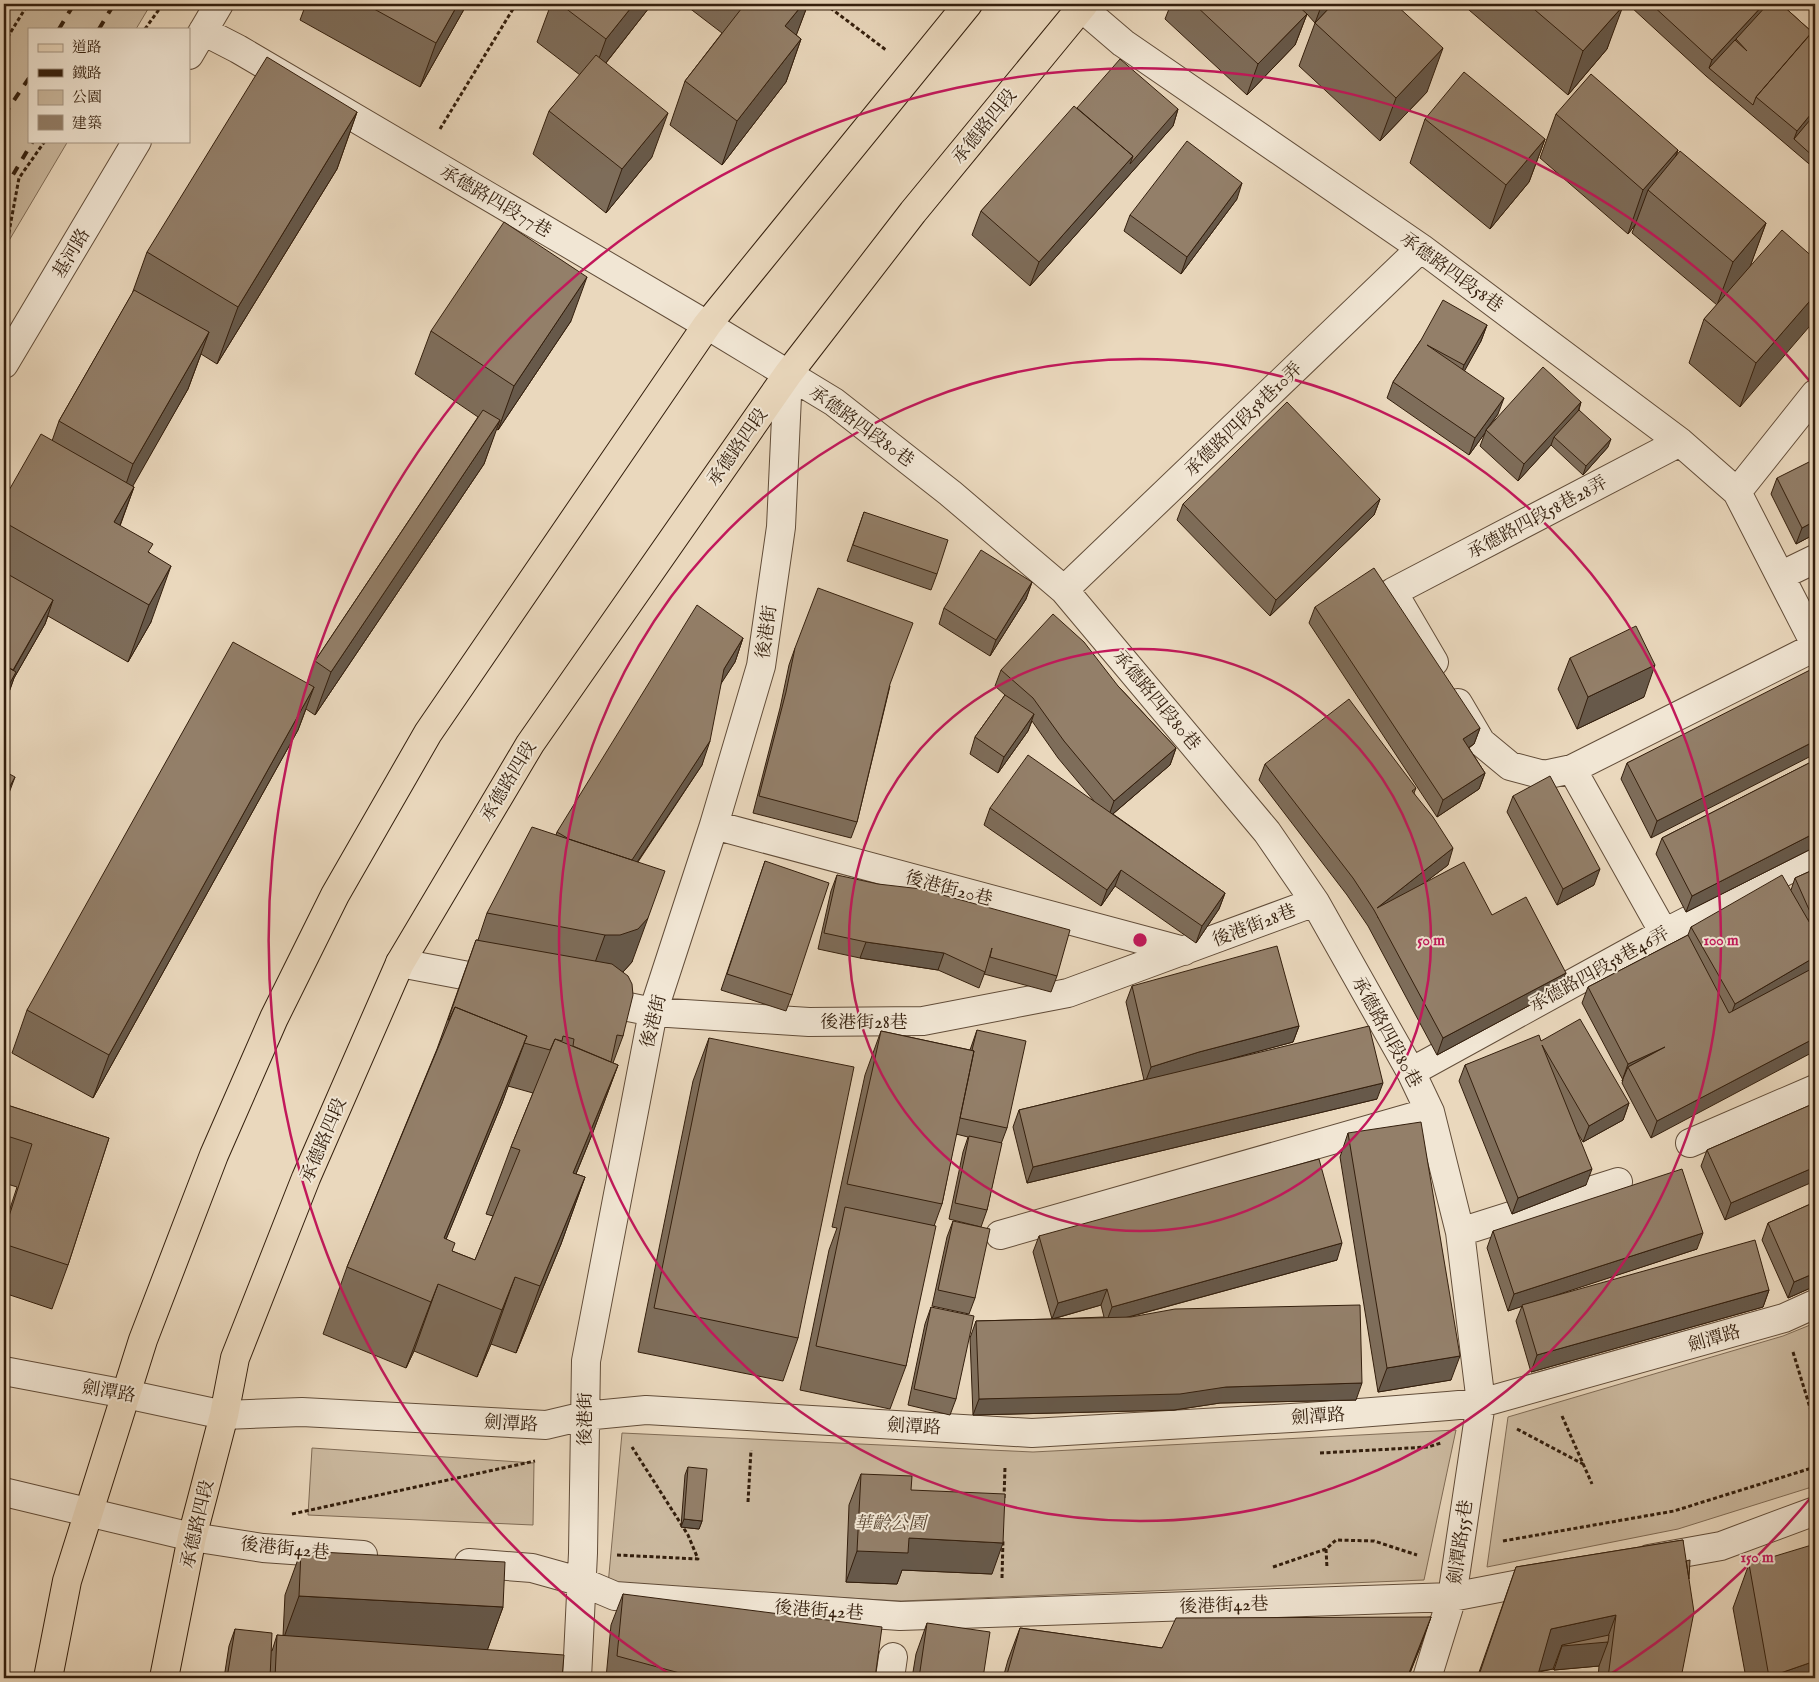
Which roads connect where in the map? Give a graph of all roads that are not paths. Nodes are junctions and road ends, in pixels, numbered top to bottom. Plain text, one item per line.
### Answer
1 (219, 4) edge
2 (968, 4) edge
3 (1083, 5) edge
4 (204, 31) junction
5 (190, 53) edge
6 (136, 142) edge
7 (1421, 248) junction
8 (706, 324) junction
9 (12, 331) edge
10 (4, 364) edge
11 (788, 374) junction
12 (1815, 394) edge
13 (1680, 442) junction
14 (1737, 492) junction
15 (1815, 559) edge
16 (1780, 576) junction
17 (1064, 590) junction
18 (1815, 645) edge
19 (1572, 770) junction
20 (714, 825) junction
21 (1815, 856) edge
22 (1315, 902) junction
23 (1664, 933) junction
24 (1184, 951) junction
25 (400, 963) junction
26 (526, 988) edge
27 (566, 995) edge
28 (653, 1012) junction
29 (1411, 1072) junction
30 (1815, 1090) edge
31 (1430, 1112) junction
32 (1690, 1143) dead end
33 (1618, 1182) dead end
34 (1460, 1232) junction
35 (1000, 1235) dead end
36 (1815, 1304) edge
37 (4, 1371) edge
38 (126, 1394) junction
39 (1481, 1404) junction
40 (224, 1415) junction
41 (584, 1416) junction
42 (4, 1492) edge
43 (1815, 1511) edge
44 (87, 1512) junction
45 (192, 1537) junction
46 (382, 1557) edge
47 (442, 1562) edge
48 (1625, 1564) edge
49 (1568, 1575) edge
50 (582, 1582) junction
51 (1452, 1597) junction
52 (48, 1678) edge
53 (164, 1678) edge
54 (577, 1678) edge
55 (1427, 1678) edge

1 - 4 street
2 - 8 main road
3 - 7 street, 承德路四段58巷
3 - 11 main road, 承德路四段
4 - 5 street
4 - 8 street, 承德路四段77巷
6 - 9 street, 基河路
7 - 13 street, 承德路四段58巷
7 - 17 street, 承德路四段58巷10弄
8 - 11 street, 承德路四段77巷
8 - 38 main road
9 - 10 street, 基河路
11 - 17 street, 承德路四段80巷
11 - 20 street, 後港街
11 - 25 main road, 承德路四段
12 - 14 street
13 - 14 street, 承德路四段58巷
13 - 19 street, 承德路四段58巷28弄
14 - 16 street, 承德路四段58巷
15 - 16 street
16 - 18 street, 承德路四段58巷
17 - 22 street, 承德路四段80巷
18 - 19 street
19 - 23 street
20 - 24 street, 後港街20巷
20 - 28 street, 後港街
21 - 23 street, 承德路四段58巷46弄
22 - 24 street, 後港街28巷
22 - 29 street, 承德路四段80巷
23 - 29 street, 承德路四段58巷46弄
24 - 28 street, 後港街28巷
25 - 26 street
25 - 40 main road, 承德路四段
27 - 28 street, 後港街28巷
28 - 41 street, 後港街
29 - 31 street, 承德路四段80巷
30 - 32 street
31 - 34 street, 承德路四段80巷
31 - 35 street, 承德路四段80巷
33 - 34 street
34 - 39 street, 承德路四段80巷
36 - 39 street, 劍潭路
37 - 38 street, 劍潭路
38 - 40 street, 劍潭路
38 - 44 main road
39 - 41 street, 劍潭路
39 - 51 street, 劍潭路55巷
40 - 41 street, 劍潭路
40 - 45 main road, 承德路四段
41 - 50 street, 後港街
42 - 44 street
43 - 48 street
44 - 45 street
44 - 52 main road
45 - 46 street, 後港街42巷
45 - 53 main road, 承德路四段
47 - 50 street, 後港街42巷
49 - 51 street, 後港街42巷
50 - 51 street, 後港街42巷
50 - 54 street, 後港街
51 - 55 street, 劍潭路55巷

